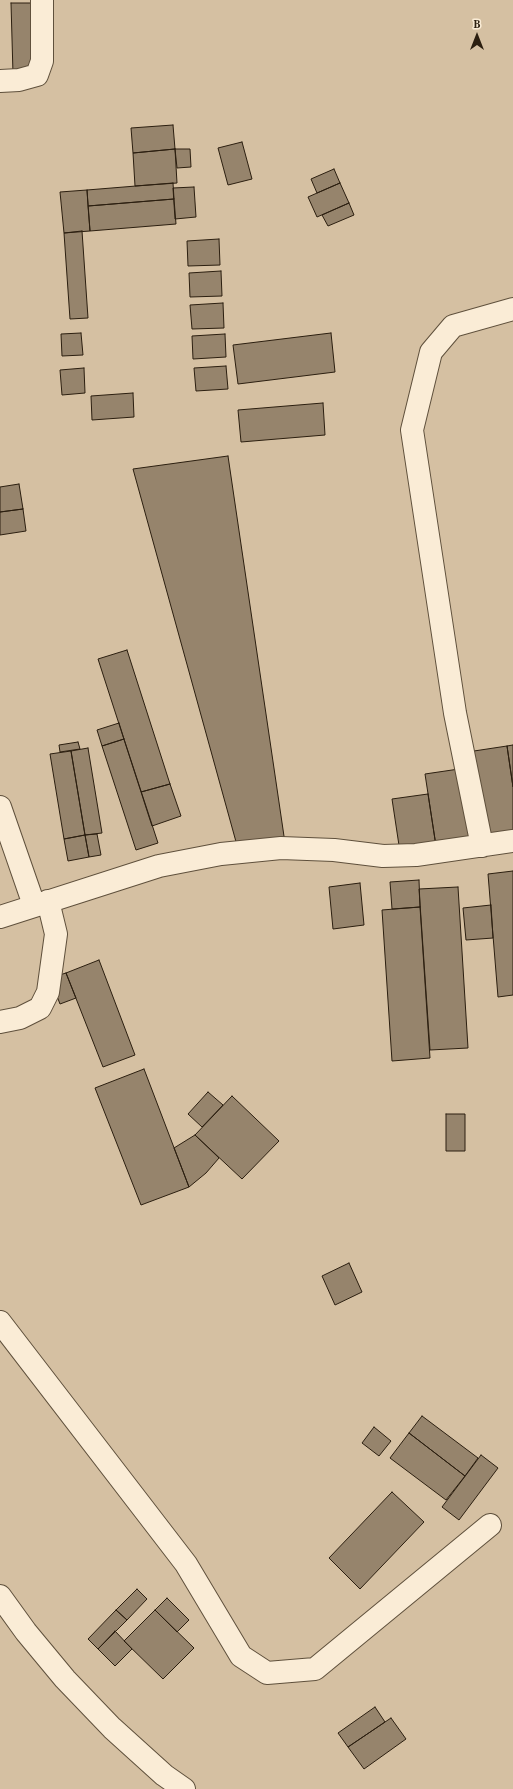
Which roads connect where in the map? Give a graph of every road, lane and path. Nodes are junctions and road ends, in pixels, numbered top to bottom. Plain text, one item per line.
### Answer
1 (42, 0) edge
2 (0, 81) edge
3 (513, 310) edge
4 (0, 807) edge
5 (513, 841) edge
6 (482, 846) junction
7 (41, 903) junction
8 (0, 917) edge
9 (0, 1022) edge
10 (0, 1322) edge
11 (490, 1525) dead end
12 (0, 1596) edge
13 (184, 1789) edge

1 - 2 street
3 - 6 street
4 - 7 street
5 - 6 street
6 - 7 street
7 - 8 street
7 - 9 street
10 - 11 street
12 - 13 street

